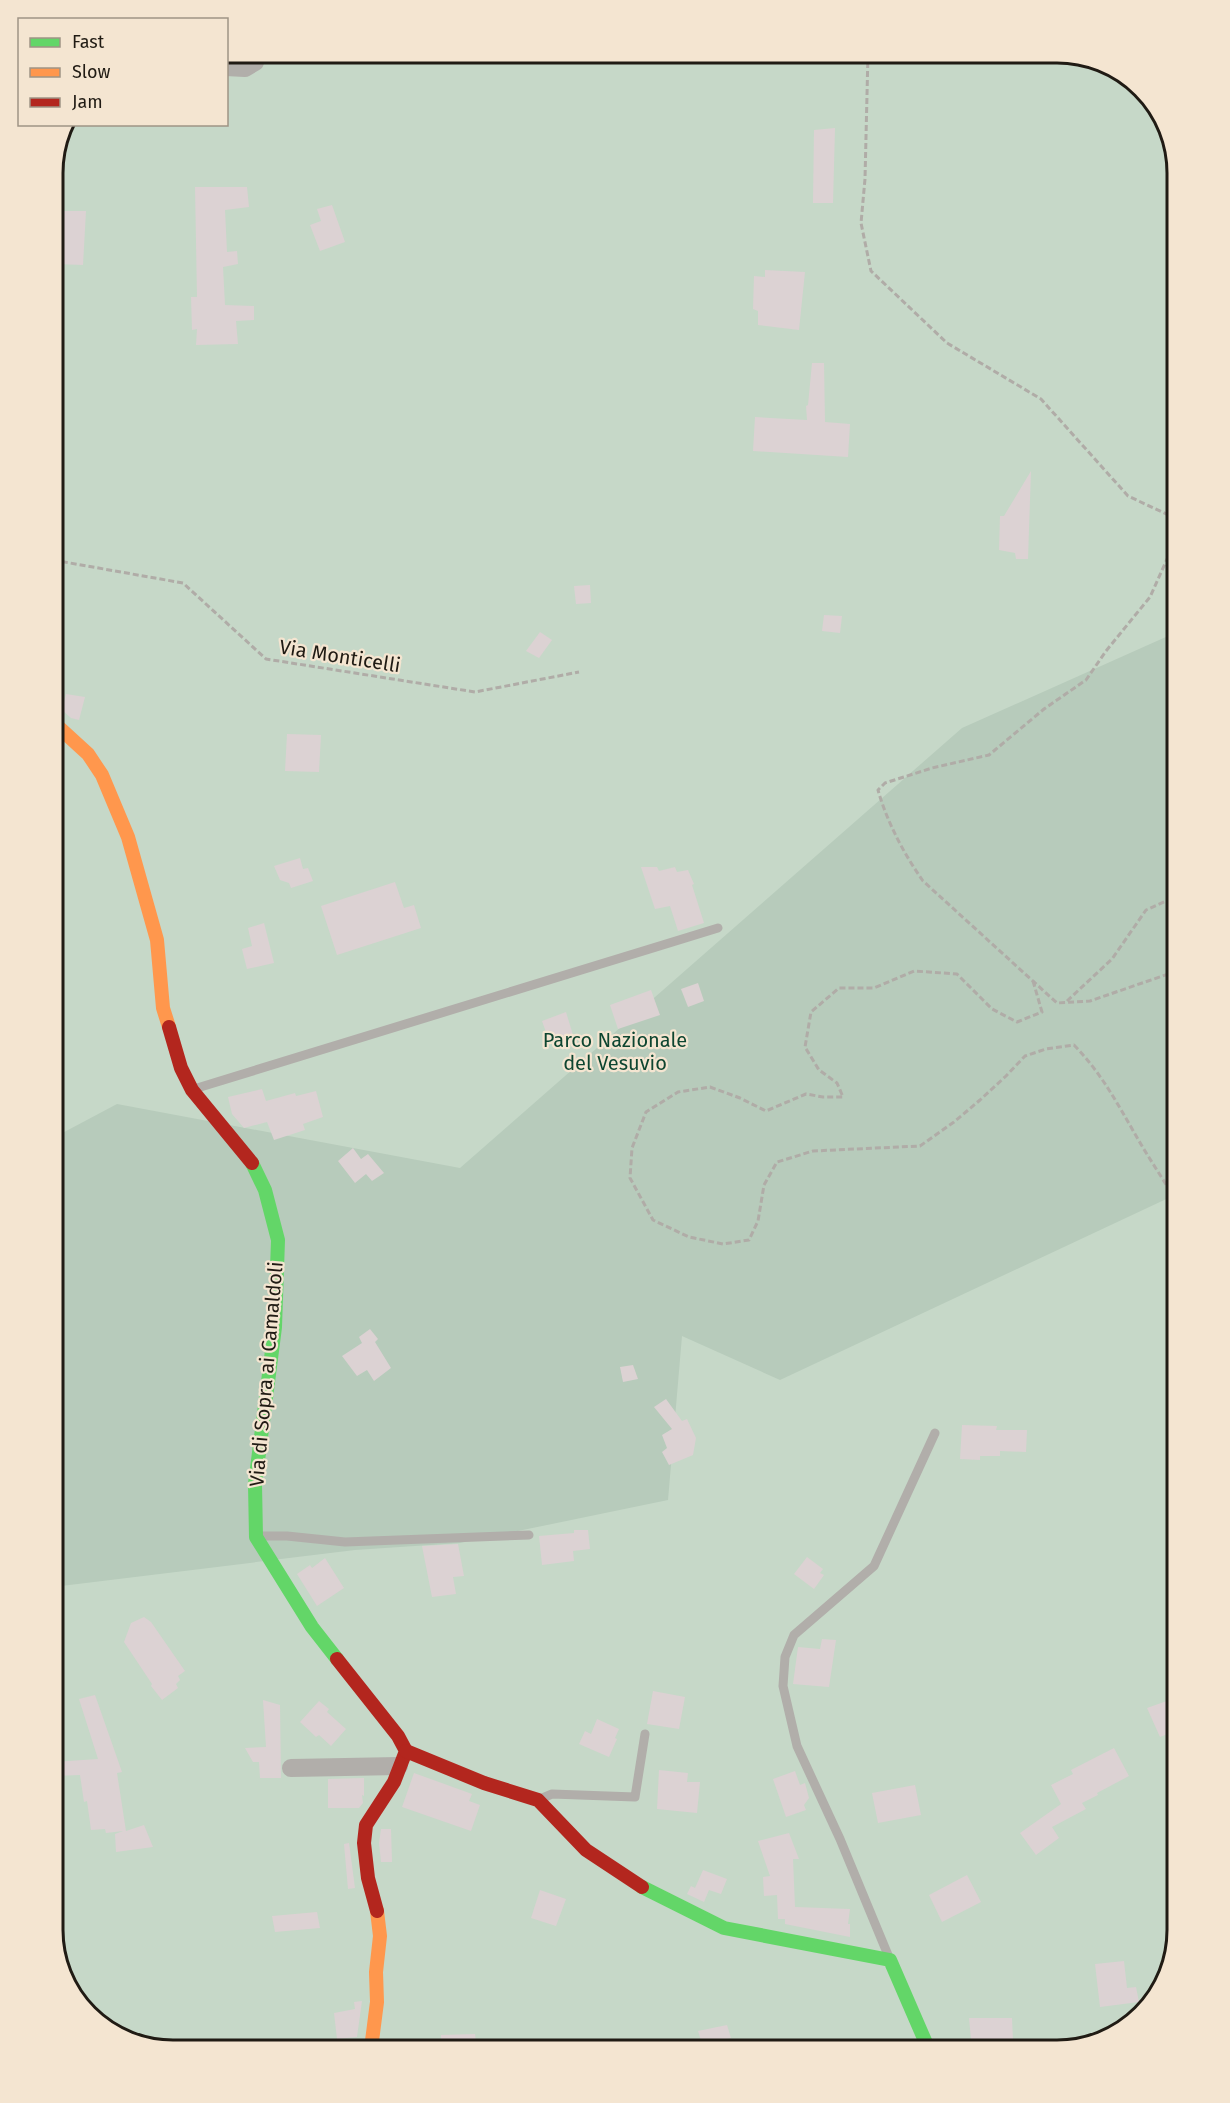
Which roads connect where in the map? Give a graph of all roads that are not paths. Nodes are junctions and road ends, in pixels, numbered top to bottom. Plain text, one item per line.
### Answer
1 (254, 63) edge
2 (228, 67) edge
3 (63, 731) edge
4 (718, 928) dead end
5 (192, 1090) junction
6 (936, 1433) dead end
7 (529, 1535) dead end
8 (256, 1537) junction
9 (645, 1734) dead end
10 (403, 1758) junction
11 (291, 1768) dead end
12 (538, 1800) junction
13 (891, 1960) junction
14 (372, 2040) edge
15 (925, 2040) edge

1 - 2 street
3 - 5 street, Via di Sopra ai Camaldoli
4 - 5 lane
5 - 8 street, Via di Sopra ai Camaldoli
6 - 13 lane
7 - 8 lane
8 - 10 street
9 - 12 lane
10 - 11 street
10 - 12 street
10 - 14 street
12 - 13 street
13 - 15 street

